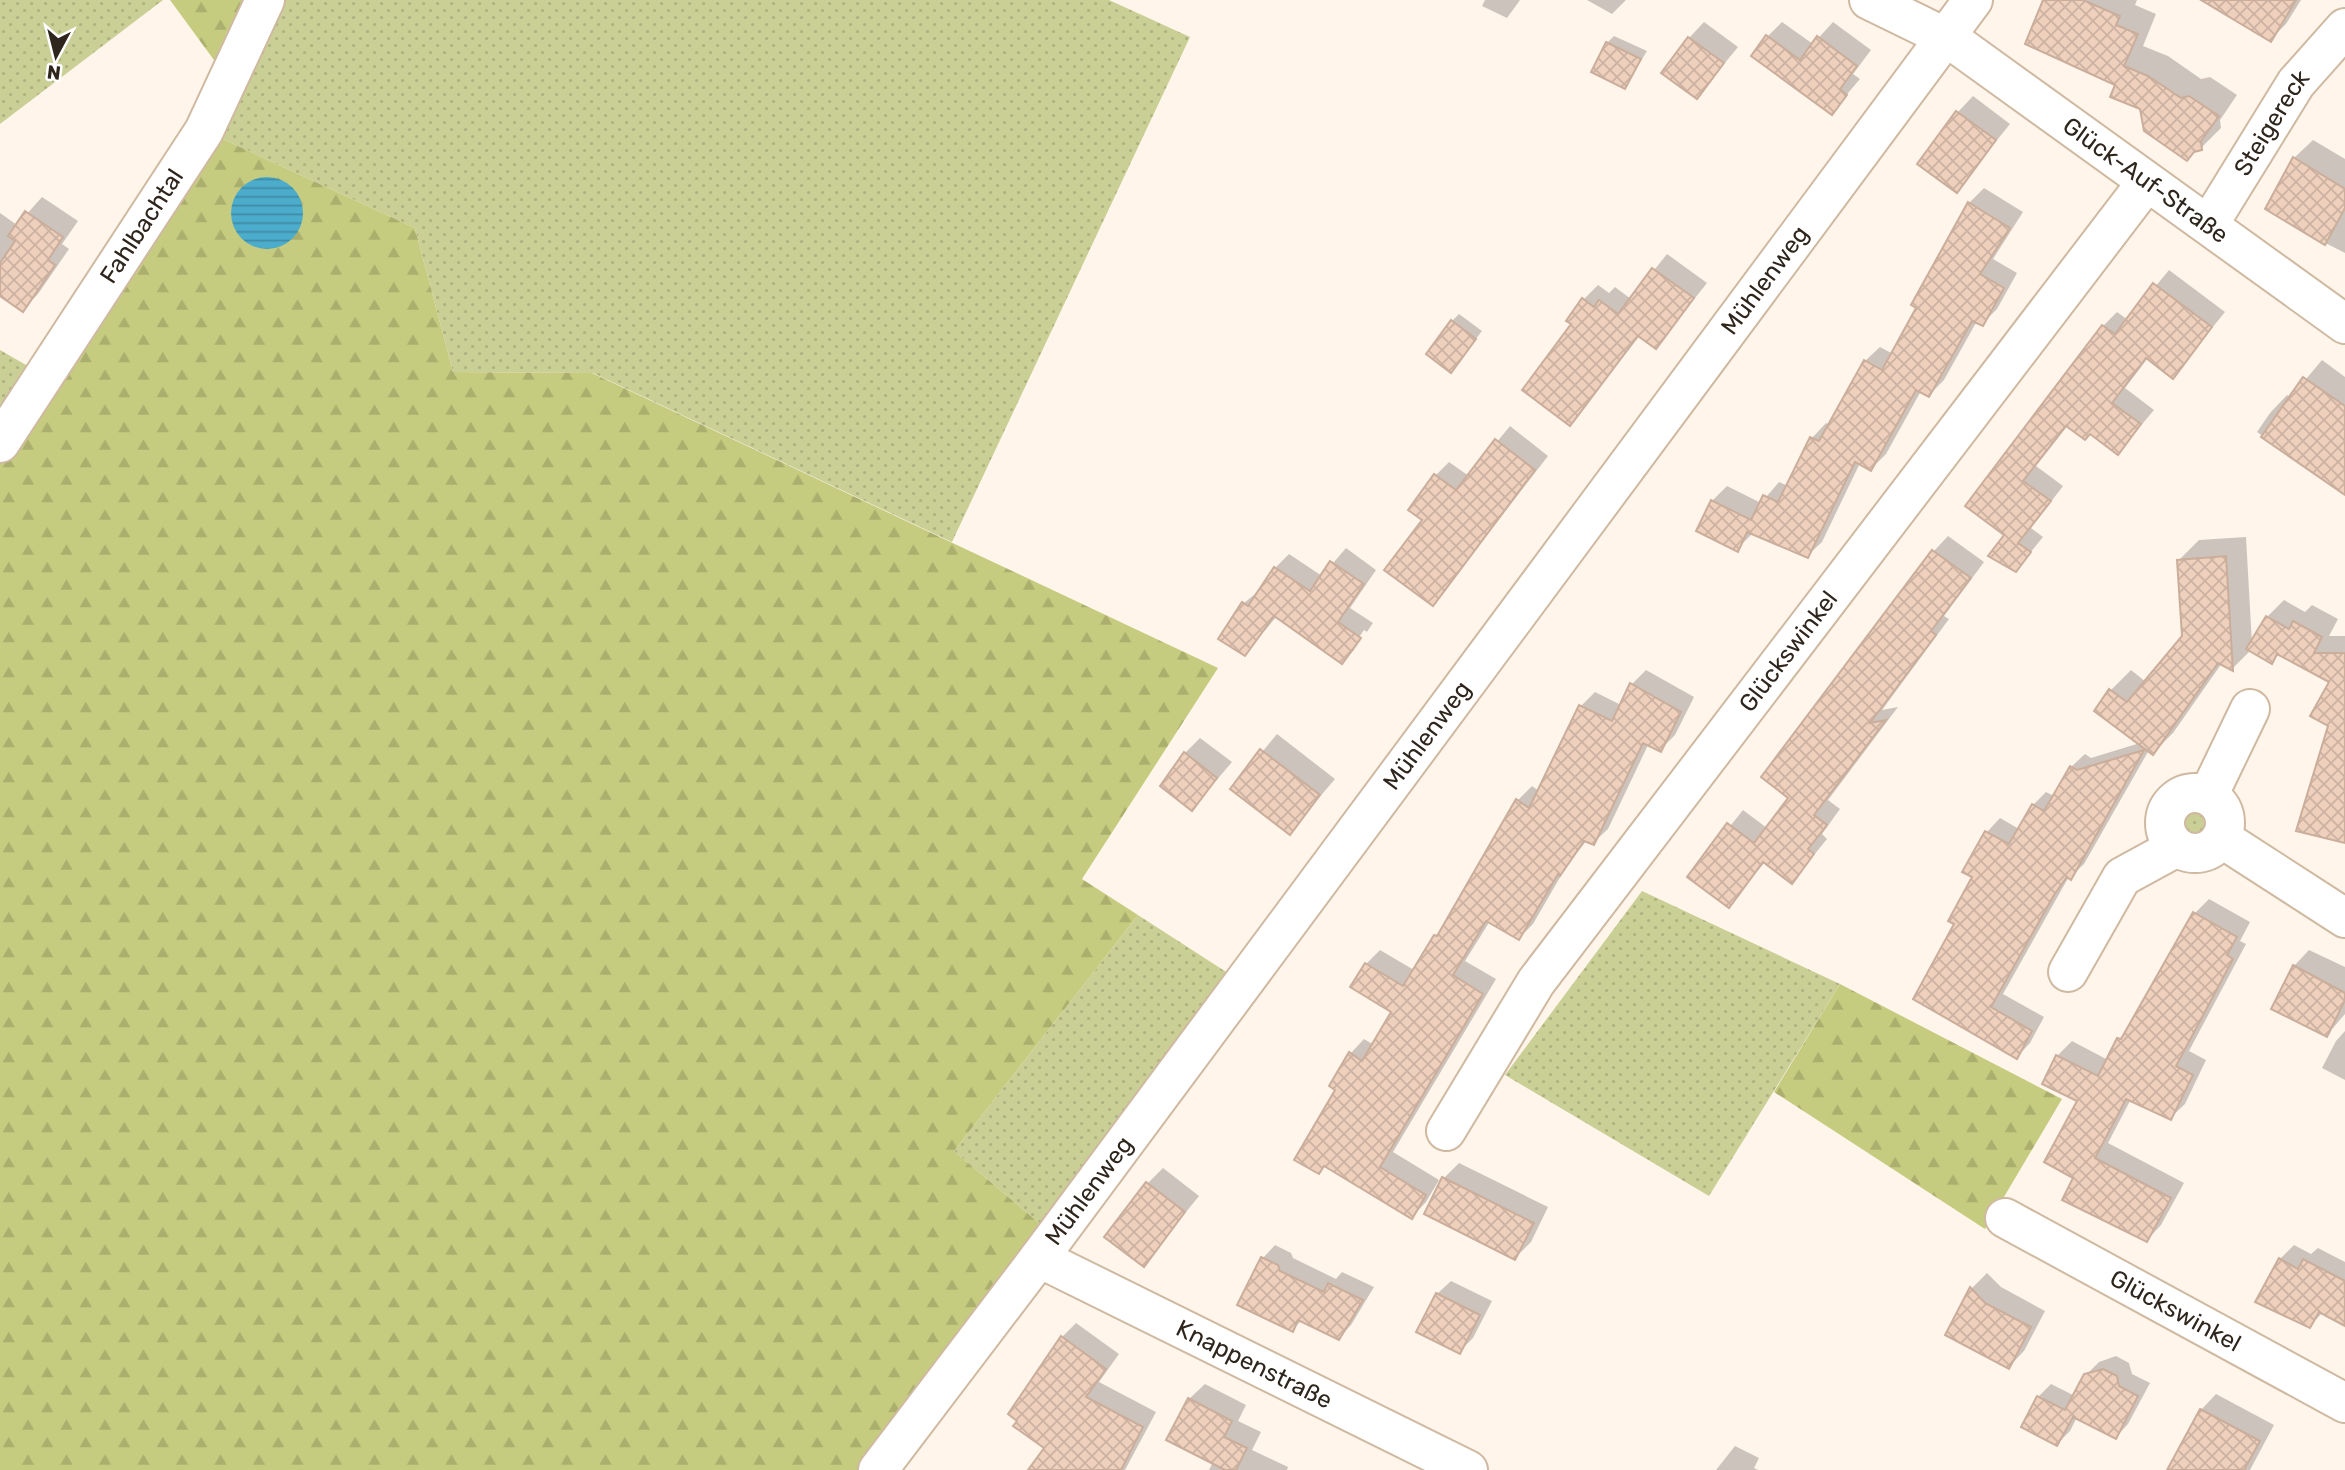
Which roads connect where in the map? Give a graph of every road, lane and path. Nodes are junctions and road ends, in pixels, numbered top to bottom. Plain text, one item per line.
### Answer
1 (265, 0) edge
2 (1868, 0) edge
3 (1973, 0) edge
4 (2345, 28) edge
5 (1946, 37) junction
6 (2146, 183) junction
7 (2209, 224) junction
8 (2345, 324) edge
9 (0, 443) edge
10 (2250, 709) dead end
11 (2208, 796) junction
12 (2221, 838) junction
13 (2177, 847) junction
14 (2345, 918) edge
15 (2068, 972) dead end
16 (1446, 1131) dead end
17 (2005, 1218) dead end
18 (1039, 1258) junction
19 (2345, 1403) edge
20 (878, 1470) edge
21 (1468, 1470) edge

1 - 9 street, Fahlbachtal
2 - 5 street, Glück-Auf-Straße
3 - 5 street, Mühlenweg
4 - 7 street, Steigereck
5 - 6 street, Glück-Auf-Straße
5 - 18 street, Mühlenweg
6 - 7 street, Glück-Auf-Straße
6 - 16 street, Glückswinkel
7 - 8 street, Glück-Auf-Straße
10 - 11 street
11 - 12 street
11 - 13 street
12 - 13 street
12 - 14 street
13 - 15 street
17 - 19 street, Glückswinkel
18 - 20 street, Mühlenweg
18 - 21 street, Knappenstraße

